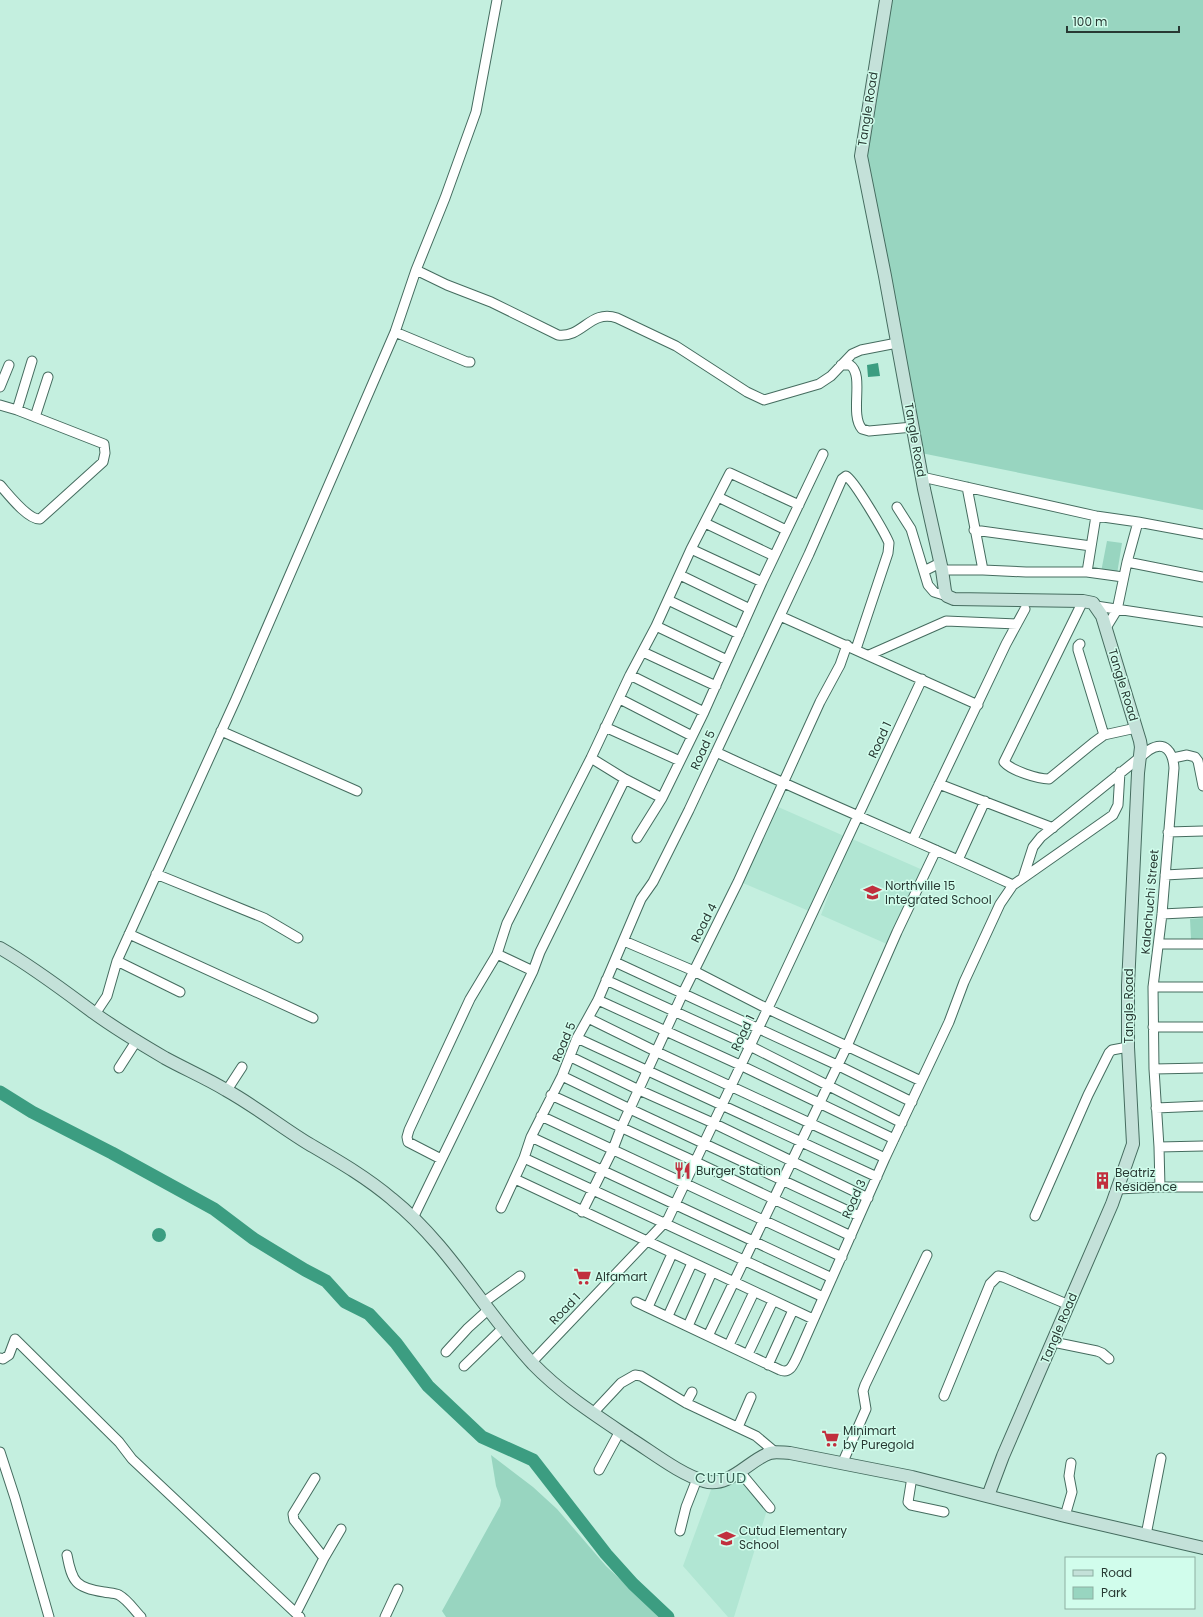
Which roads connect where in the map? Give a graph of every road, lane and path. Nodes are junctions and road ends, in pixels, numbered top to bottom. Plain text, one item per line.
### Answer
1 (497, 0) edge
2 (886, 0) edge
3 (416, 270) junction
4 (395, 332) junction
5 (897, 343) junction
6 (32, 361) dead end
7 (470, 362) dead end
8 (9, 365) dead end
9 (841, 365) junction
10 (48, 377) dead end
11 (0, 386) edge
12 (0, 405) edge
13 (17, 410) junction
14 (35, 417) junction
15 (913, 427) junction
16 (823, 454) dead end
17 (922, 477) junction
18 (0, 485) edge
19 (967, 487) junction
20 (718, 497) junction
21 (798, 504) junction
22 (897, 507) dead end
23 (1096, 516) junction
24 (1138, 522) junction
25 (705, 523) junction
26 (786, 530) junction
27 (974, 530) junction
28 (1203, 534) edge
29 (1091, 546) junction
30 (691, 549) junction
31 (774, 556) junction
32 (1127, 562) junction
33 (941, 566) junction
34 (982, 570) junction
35 (924, 571) junction
36 (1088, 572) junction
37 (680, 575) junction
38 (1123, 577) junction
39 (1203, 577) edge
40 (762, 582) junction
41 (947, 596) junction
42 (668, 600) junction
43 (1083, 601) junction
44 (1096, 606) junction
45 (750, 608) junction
46 (1025, 609) dead end
47 (1117, 610) junction
48 (780, 616) junction
49 (1203, 622) edge
50 (1017, 624) junction
51 (656, 626) junction
52 (1106, 628) junction
53 (739, 634) junction
54 (1080, 644) dead end
55 (851, 647) junction
56 (643, 652) junction
57 (869, 655) junction
58 (727, 660) junction
59 (630, 675) junction
60 (922, 679) junction
61 (716, 686) junction
62 (620, 699) junction
63 (978, 705) junction
64 (704, 712) junction
65 (605, 727) junction
66 (1136, 728) junction
67 (221, 731) junction
68 (1104, 735) junction
69 (692, 736) junction
70 (716, 752) junction
71 (591, 758) junction
72 (1140, 758) junction
73 (1173, 758) junction
74 (680, 761) junction
75 (1120, 772) junction
76 (625, 779) junction
77 (783, 784) junction
78 (939, 784) junction
79 (1203, 786) edge
80 (357, 791) dead end
81 (662, 798) junction
82 (985, 801) junction
83 (858, 817) junction
84 (1053, 828) junction
85 (1203, 831) edge
86 (1168, 832) junction
87 (637, 838) dead end
88 (913, 839) junction
89 (936, 850) junction
90 (958, 860) junction
91 (1203, 873) edge
92 (156, 874) junction
93 (1165, 875) junction
94 (1023, 878) junction
95 (1013, 885) junction
96 (1203, 912) edge
97 (1162, 914) junction
98 (129, 934) junction
99 (298, 938) dead end
100 (624, 941) junction
101 (1159, 944) junction
102 (1203, 944) edge
103 (0, 948) edge
104 (497, 954) junction
105 (117, 961) junction
106 (615, 962) junction
107 (533, 971) junction
108 (694, 971) junction
109 (606, 980) junction
110 (1153, 987) junction
111 (1203, 987) edge
112 (180, 992) dead end
113 (683, 993) junction
114 (598, 1000) junction
115 (768, 1009) junction
116 (675, 1012) junction
117 (96, 1014) junction
118 (313, 1018) dead end
119 (588, 1018) junction
120 (1153, 1027) junction
121 (1203, 1027) edge
122 (758, 1029) junction
123 (666, 1032) junction
124 (577, 1038) junction
125 (137, 1040) junction
126 (750, 1046) junction
127 (847, 1046) junction
128 (1128, 1047) junction
129 (657, 1052) junction
130 (571, 1057) junction
131 (837, 1065) junction
132 (740, 1066) junction
133 (242, 1067) dead end
134 (119, 1068) dead end
135 (1203, 1068) edge
136 (1154, 1069) junction
137 (648, 1071) junction
138 (562, 1076) junction
139 (921, 1081) junction
140 (731, 1086) junction
141 (828, 1086) junction
142 (227, 1090) junction
143 (639, 1090) junction
144 (551, 1096) junction
145 (912, 1102) junction
146 (819, 1104) junction
147 (721, 1105) junction
148 (1203, 1106) edge
149 (1156, 1108) junction
150 (630, 1109) junction
151 (541, 1116) junction
152 (810, 1122) junction
153 (713, 1123) junction
154 (902, 1123) junction
155 (621, 1128) junction
156 (531, 1137) junction
157 (894, 1140) junction
158 (801, 1141) junction
159 (704, 1144) junction
160 (1203, 1146) edge
161 (1159, 1147) junction
162 (613, 1149) junction
163 (524, 1158) junction
164 (885, 1158) junction
165 (441, 1159) junction
166 (791, 1160) junction
167 (696, 1162) junction
168 (602, 1171) junction
169 (877, 1177) junction
170 (515, 1179) junction
171 (783, 1180) junction
172 (685, 1184) junction
173 (1160, 1186) junction
174 (1203, 1187) edge
175 (1118, 1189) junction
176 (593, 1190) junction
177 (868, 1198) junction
178 (774, 1199) junction
179 (674, 1205) junction
180 (501, 1208) dead end
181 (582, 1212) junction
182 (860, 1216) junction
183 (1035, 1216) dead end
184 (413, 1218) junction
185 (764, 1220) junction
186 (663, 1224) junction
187 (851, 1236) junction
188 (754, 1240) junction
189 (647, 1242) junction
190 (672, 1254) junction
191 (927, 1255) dead end
192 (842, 1257) junction
193 (744, 1260) junction
194 (692, 1264) junction
195 (712, 1272) junction
196 (520, 1276) dead end
197 (832, 1278) junction
198 (733, 1282) junction
199 (754, 1292) junction
200 (823, 1297) junction
201 (774, 1301) junction
202 (636, 1302) dead end
203 (1069, 1305) junction
204 (486, 1306) junction
205 (648, 1308) junction
206 (793, 1310) junction
207 (668, 1316) junction
208 (813, 1319) junction
209 (688, 1326) junction
210 (503, 1328) junction
211 (708, 1336) junction
212 (1053, 1342) junction
213 (729, 1345) junction
214 (446, 1352) dead end
215 (748, 1354) junction
216 (0, 1358) edge
217 (1109, 1359) dead end
218 (532, 1362) junction
219 (768, 1365) junction
220 (464, 1366) dead end
221 (692, 1392) dead end
222 (751, 1396) dead end
223 (944, 1396) dead end
224 (686, 1403) junction
225 (593, 1413) junction
226 (738, 1427) junction
227 (620, 1431) junction
228 (0, 1452) edge
229 (775, 1452) junction
230 (1161, 1458) dead end
231 (1071, 1463) dead end
232 (842, 1464) junction
233 (599, 1470) dead end
234 (740, 1472) junction
235 (912, 1477) junction
236 (315, 1478) dead end
237 (4, 1479) edge
238 (697, 1479) junction
239 (988, 1496) junction
240 (770, 1508) dead end
241 (944, 1512) dead end
242 (1064, 1516) junction
243 (341, 1529) dead end
244 (680, 1531) dead end
245 (1146, 1535) junction
246 (1203, 1548) edge
247 (67, 1555) dead end
248 (324, 1558) junction
249 (398, 1589) dead end
250 (298, 1615) edge
251 (49, 1617) edge
252 (141, 1617) edge
253 (385, 1617) edge

1 - 3 street
2 - 5 street, Tangle Road
3 - 4 street
3 - 9 street
4 - 7 street
4 - 67 street
5 - 9 street
5 - 15 street, Tangle Road
6 - 13 street
8 - 11 street
9 - 15 street
10 - 14 street
12 - 13 street
13 - 14 street
14 - 18 street
15 - 17 street, Tangle Road
16 - 21 street
17 - 19 street
17 - 33 street, Tangle Road
19 - 23 street
19 - 27 street
20 - 21 street
20 - 25 street
20 - 26 street
21 - 26 street
22 - 35 street
23 - 24 street
23 - 29 street
24 - 28 street
24 - 32 street
25 - 30 street
25 - 31 street
26 - 31 street
27 - 29 street
27 - 34 street
29 - 36 street
30 - 37 street
30 - 40 street
31 - 40 street
32 - 38 street
32 - 39 street
33 - 34 street
33 - 35 street
33 - 41 street, Tangle Road
34 - 36 street
35 - 41 street
36 - 38 street
37 - 42 street
37 - 45 street
38 - 47 street
40 - 45 street
41 - 43 street
42 - 51 street
42 - 53 street
43 - 44 street
43 - 68 street
44 - 47 street
44 - 52 street, Tangle Road
45 - 53 street
46 - 50 street
47 - 49 street
47 - 52 street
48 - 55 street
48 - 55 street, Road 5
48 - 70 street, Road 5
50 - 57 street
50 - 63 street
51 - 56 street
51 - 58 street
52 - 66 street, Tangle Road
53 - 58 street
54 - 68 street
55 - 57 street
55 - 77 street, Road 4
56 - 59 street
56 - 61 street
57 - 60 street
58 - 61 street
59 - 62 street
59 - 64 street
60 - 63 street
60 - 83 street, Road 1
61 - 64 street
62 - 65 street
62 - 69 street
63 - 78 street
64 - 69 street
65 - 71 street
65 - 74 street
66 - 68 street
66 - 72 street, Tangle Road
67 - 80 street
67 - 92 street
69 - 74 street
70 - 77 street
70 - 100 street, Road 5
71 - 76 street
71 - 104 street
72 - 73 street
72 - 75 street
72 - 128 street, Tangle Road
73 - 79 street
73 - 86 street, Kalachuchi Street
74 - 81 street
75 - 84 street
75 - 94 street
76 - 81 street
76 - 107 street
77 - 83 street
77 - 108 street, Road 4
78 - 82 street
78 - 88 street
81 - 87 street
82 - 84 street
82 - 90 street
83 - 88 street
83 - 115 street, Road 1
84 - 94 street
85 - 86 street
86 - 93 street, Kalachuchi Street
88 - 89 street
89 - 90 street
89 - 127 street
90 - 95 street
91 - 93 street
92 - 98 street
92 - 99 street
93 - 97 street, Kalachuchi Street
94 - 95 street
95 - 139 street, Road 3
96 - 97 street
97 - 101 street, Kalachuchi Street
98 - 105 street
98 - 118 street
100 - 106 street, Road 5
100 - 108 street
101 - 102 street
101 - 110 street, Kalachuchi Street
103 - 117 street
104 - 107 street
104 - 165 street
105 - 112 street
105 - 117 street
106 - 109 street, Road 5
106 - 113 street
107 - 165 street
108 - 113 street, Road 4
108 - 115 street
109 - 114 street, Road 5
109 - 116 street
110 - 111 street
110 - 120 street, Kalachuchi Street
113 - 116 street, Road 4
113 - 122 street
114 - 119 street, Road 5
114 - 123 street
115 - 122 street, Road 1
115 - 127 street
116 - 123 street, Road 4
116 - 126 street
117 - 125 street
119 - 124 street, Road 5
119 - 129 street
120 - 121 street
120 - 136 street, Kalachuchi Street
122 - 126 street, Road 1
122 - 131 street
123 - 129 street, Road 4
123 - 132 street
124 - 130 street, Road 5
124 - 137 street
125 - 134 street
125 - 142 street
126 - 132 street, Road 1
126 - 141 street
127 - 131 street
127 - 139 street
128 - 175 street, Tangle Road
128 - 183 street
129 - 137 street, Road 4
129 - 140 street
130 - 138 street, Road 5
130 - 143 street
131 - 141 street
131 - 145 street
132 - 140 street, Road 1
132 - 146 street
133 - 142 street
135 - 136 street
136 - 149 street, Kalachuchi Street
137 - 143 street, Road 4
137 - 147 street
138 - 144 street, Road 5
138 - 150 street
139 - 145 street, Road 3
140 - 147 street, Road 1
140 - 152 street
141 - 146 street
141 - 154 street
142 - 184 street
143 - 150 street, Road 4
143 - 153 street
144 - 151 street, Road 5
144 - 155 street
145 - 154 street, Road 3
146 - 152 street
146 - 157 street
147 - 153 street, Road 1
147 - 158 street
148 - 149 street
149 - 161 street, Kalachuchi Street
150 - 155 street, Road 4
150 - 159 street
151 - 156 street, Road 5
151 - 162 street
152 - 158 street
152 - 164 street
153 - 159 street, Road 1
153 - 166 street
154 - 157 street, Road 3
155 - 162 street, Road 4
155 - 167 street
156 - 163 street, Road 5
156 - 168 street
157 - 164 street, Road 3
158 - 166 street
158 - 169 street
159 - 167 street, Road 1
159 - 171 street
160 - 161 street
161 - 173 street, Kalachuchi Street
162 - 168 street, Road 4
162 - 172 street
163 - 170 street, Road 5
163 - 176 street
164 - 169 street, Road 3
165 - 184 street
166 - 171 street
166 - 177 street
167 - 172 street, Road 1
167 - 178 street
168 - 176 street, Road 4
168 - 179 street
169 - 177 street, Road 3
170 - 180 street, Road 5
170 - 181 street
171 - 178 street
171 - 182 street
172 - 179 street, Road 1
172 - 185 street
173 - 174 street
173 - 175 street
175 - 203 street, Tangle Road
176 - 181 street, Road 4
176 - 186 street
177 - 182 street, Road 3
178 - 185 street
178 - 187 street
179 - 186 street, Road 1
179 - 188 street
181 - 189 street
182 - 187 street, Road 3
184 - 204 street
185 - 188 street
185 - 192 street
186 - 189 street, Road 1
186 - 193 street
187 - 192 street, Road 3
188 - 193 street
188 - 197 street
189 - 190 street
189 - 218 street, Road 1
190 - 194 street
190 - 205 street
191 - 232 street
192 - 197 street, Road 3
193 - 198 street
193 - 200 street
194 - 195 street
194 - 207 street
195 - 198 street
195 - 209 street
196 - 204 street
197 - 200 street, Road 3
198 - 199 street
198 - 211 street
199 - 201 street
199 - 213 street
200 - 208 street, Road 3
201 - 206 street
201 - 215 street
202 - 205 street, Road 3
203 - 212 street, Tangle Road
203 - 223 street
204 - 210 street
204 - 214 street
205 - 207 street, Road 3
206 - 208 street
206 - 219 street
207 - 209 street, Road 3
208 - 219 street, Road 3
209 - 211 street, Road 3
210 - 218 street
210 - 220 street
211 - 213 street, Road 3
212 - 217 street
212 - 239 street, Tangle Road
213 - 215 street, Road 3
215 - 219 street, Road 3
216 - 250 street
218 - 225 street
221 - 224 street
222 - 226 street
224 - 225 street
224 - 226 street
225 - 227 street
226 - 229 street
227 - 233 street
227 - 238 street
228 - 237 street
229 - 232 street
229 - 234 street
230 - 245 street
231 - 242 street
232 - 235 street
234 - 238 street
234 - 240 street
235 - 239 street
235 - 241 street
236 - 248 street
237 - 251 street
238 - 244 street
239 - 242 street
242 - 245 street
243 - 248 street
245 - 246 street
247 - 252 street
248 - 250 street
249 - 253 street

